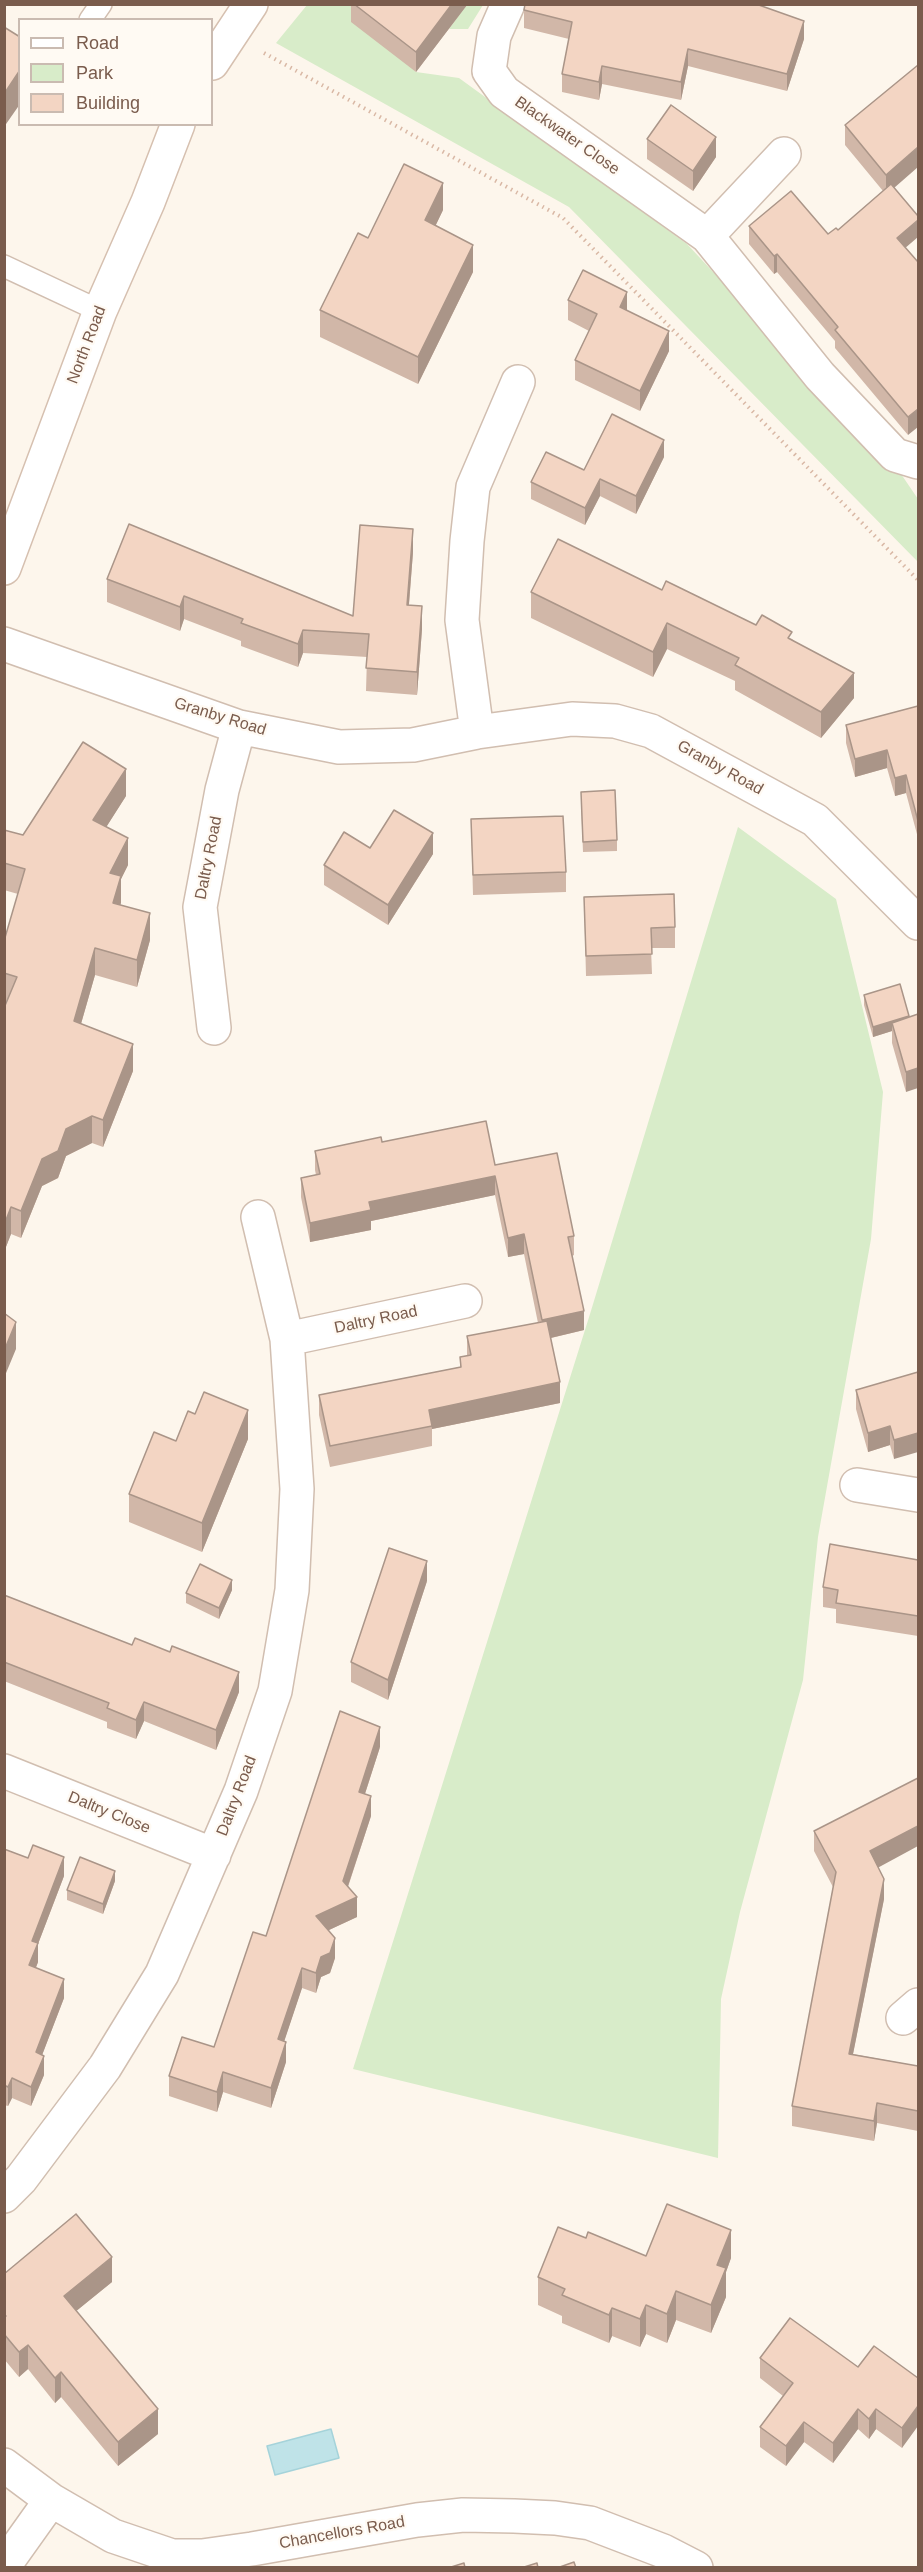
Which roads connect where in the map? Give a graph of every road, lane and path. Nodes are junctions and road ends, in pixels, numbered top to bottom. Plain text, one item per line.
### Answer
1 (100, 4) edge
2 (251, 4) edge
3 (508, 4) edge
4 (91, 18) edge
5 (229, 34) junction
6 (213, 61) edge
7 (177, 126) edge
8 (784, 154) dead end
9 (707, 236) junction
10 (4, 266) edge
11 (100, 311) junction
12 (518, 382) dead end
13 (918, 462) edge
14 (4, 568) edge
15 (918, 580) edge
16 (4, 644) edge
17 (239, 727) junction
18 (477, 732) junction
19 (918, 922) edge
20 (214, 1028) dead end
21 (258, 1217) dead end
22 (465, 1301) dead end
23 (287, 1339) junction
24 (857, 1485) dead end
25 (918, 1495) edge
26 (4, 1771) edge
27 (213, 1855) junction
28 (4, 2196) edge
29 (4, 2465) edge
30 (51, 2500) junction
31 (4, 2566) edge
32 (696, 2568) edge

1 - 4 lane
2 - 5 street
3 - 9 street, Blackwater Close
5 - 6 street
5 - 15 path
7 - 11 street, North Road
8 - 9 street
9 - 13 street, Blackwater Close
10 - 11 lane
11 - 14 street, North Road
12 - 18 street
16 - 17 street, Granby Road
17 - 18 street, Granby Road
17 - 20 street, Daltry Road
18 - 19 street, Granby Road
21 - 23 street, Daltry Road
22 - 23 street, Daltry Road
23 - 27 street, Daltry Road
24 - 25 street
26 - 27 street, Daltry Close
27 - 28 street, Daltry Road
29 - 30 street, Chancellors Road
30 - 31 street
30 - 32 street, Chancellors Road

